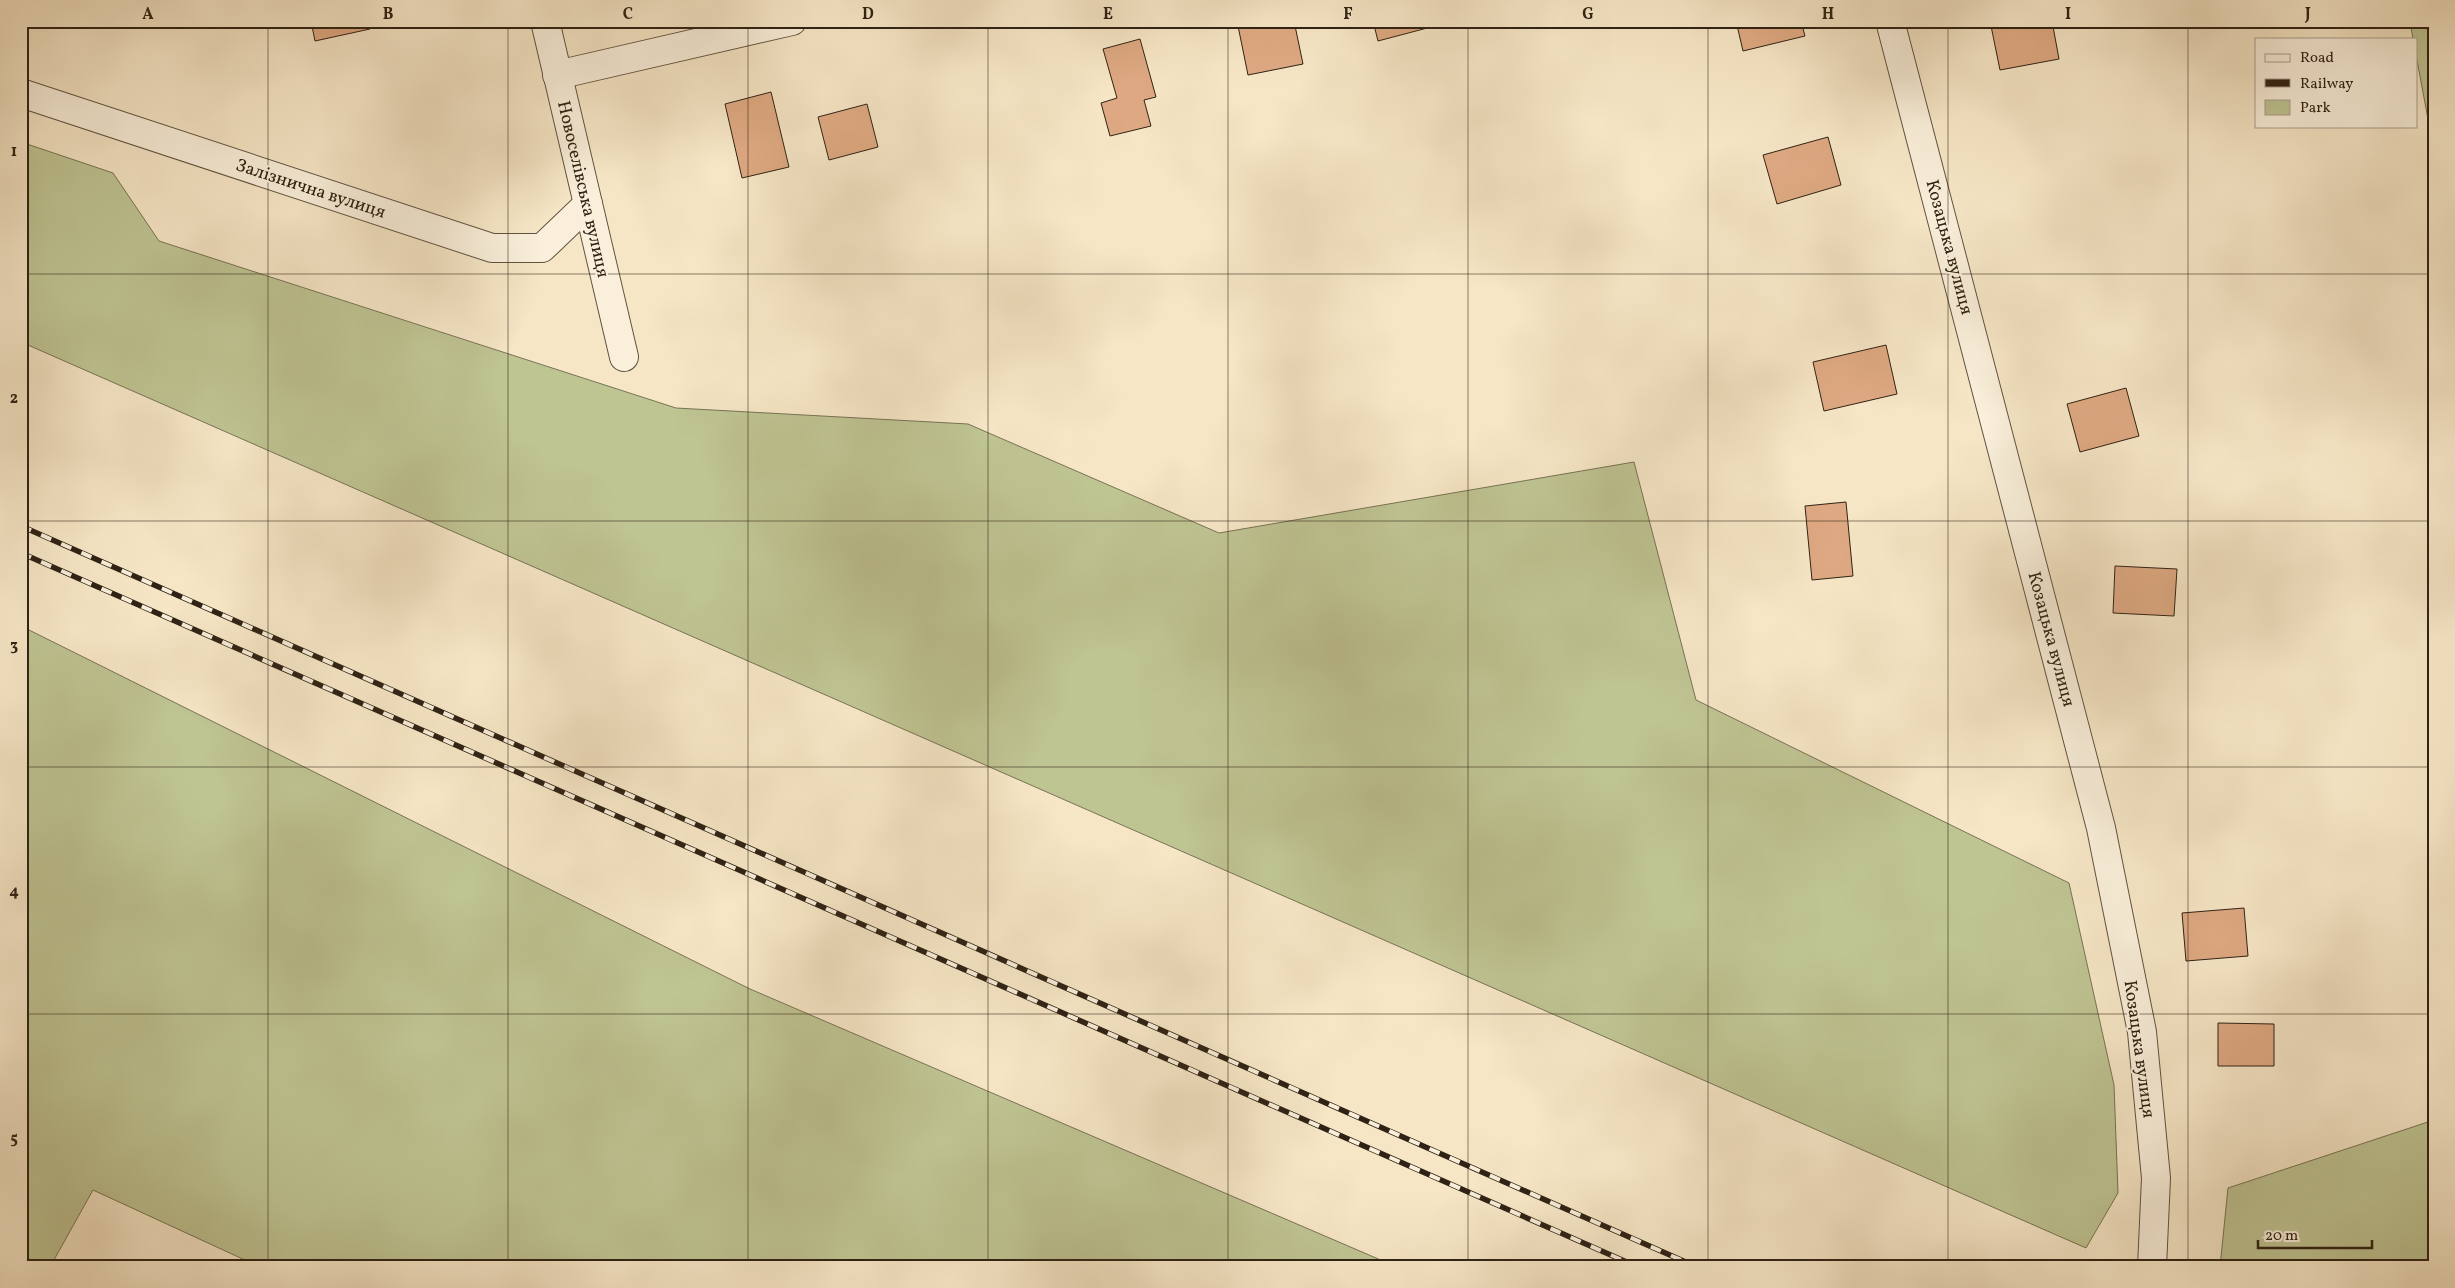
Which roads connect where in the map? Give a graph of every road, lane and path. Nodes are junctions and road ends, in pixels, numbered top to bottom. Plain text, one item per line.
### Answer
1 (545, 21) edge
2 (792, 21) edge
3 (1890, 21) edge
4 (557, 75) junction
5 (21, 93) edge
6 (588, 204) junction
7 (624, 357) dead end
8 (2152, 1267) edge

1 - 4 street, Новоселівська вулиця
2 - 4 street
3 - 8 street, Козацька вулиця
4 - 6 street, Новоселівська вулиця
5 - 6 street, Залізнична вулиця
6 - 7 street, Новоселівська вулиця

